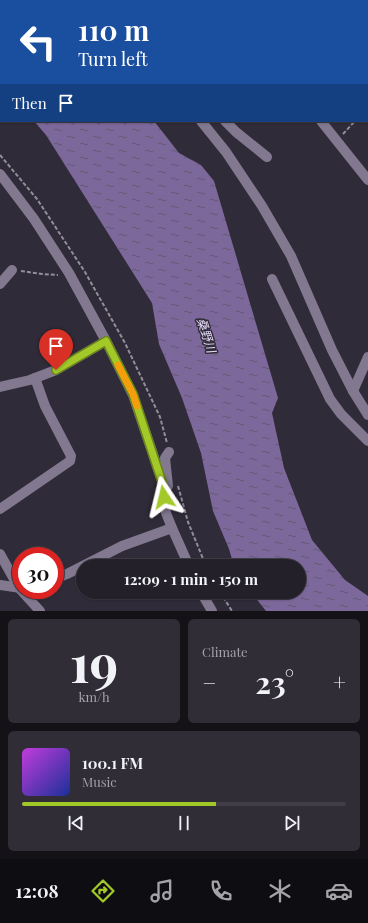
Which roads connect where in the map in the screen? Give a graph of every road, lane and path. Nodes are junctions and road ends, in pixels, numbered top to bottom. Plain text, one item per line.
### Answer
1 (202, 122) edge
2 (226, 122) edge
3 (322, 122) edge
4 (354, 122) edge
5 (336, 140) junction
6 (267, 157) dead end
7 (0, 174) edge
8 (368, 180) edge
9 (12, 270) joint
10 (69, 273) junction
11 (272, 279) dead end
12 (0, 284) edge
13 (106, 341) junction
14 (368, 358) edge
15 (35, 378) junction
16 (0, 387) edge
17 (353, 391) junction
18 (368, 415) edge
19 (368, 441) edge
20 (169, 452) dead end
21 (1, 507) edge
22 (172, 528) junction
23 (0, 554) edge
24 (186, 559) edge
25 (12, 574) edge
26 (64, 575) edge
27 (0, 585) edge
28 (12, 587) edge
29 (30, 599) edge
30 (205, 599) edge
31 (224, 599) edge
32 (40, 611) edge
33 (212, 611) edge
34 (232, 611) edge

1 - 17 street
2 - 6 street
3 - 5 street
4 - 5 path
5 - 8 street
7 - 10 street
9 - 10 path
9 - 12 street
10 - 13 street
11 - 19 street
13 - 15 street
13 - 22 street
14 - 17 street
15 - 16 street
15 - 21 street
17 - 18 street
20 - 22 street
22 - 24 street
22 - 26 street
23 - 25 street
27 - 28 street
29 - 32 street
30 - 33 street
31 - 34 path

